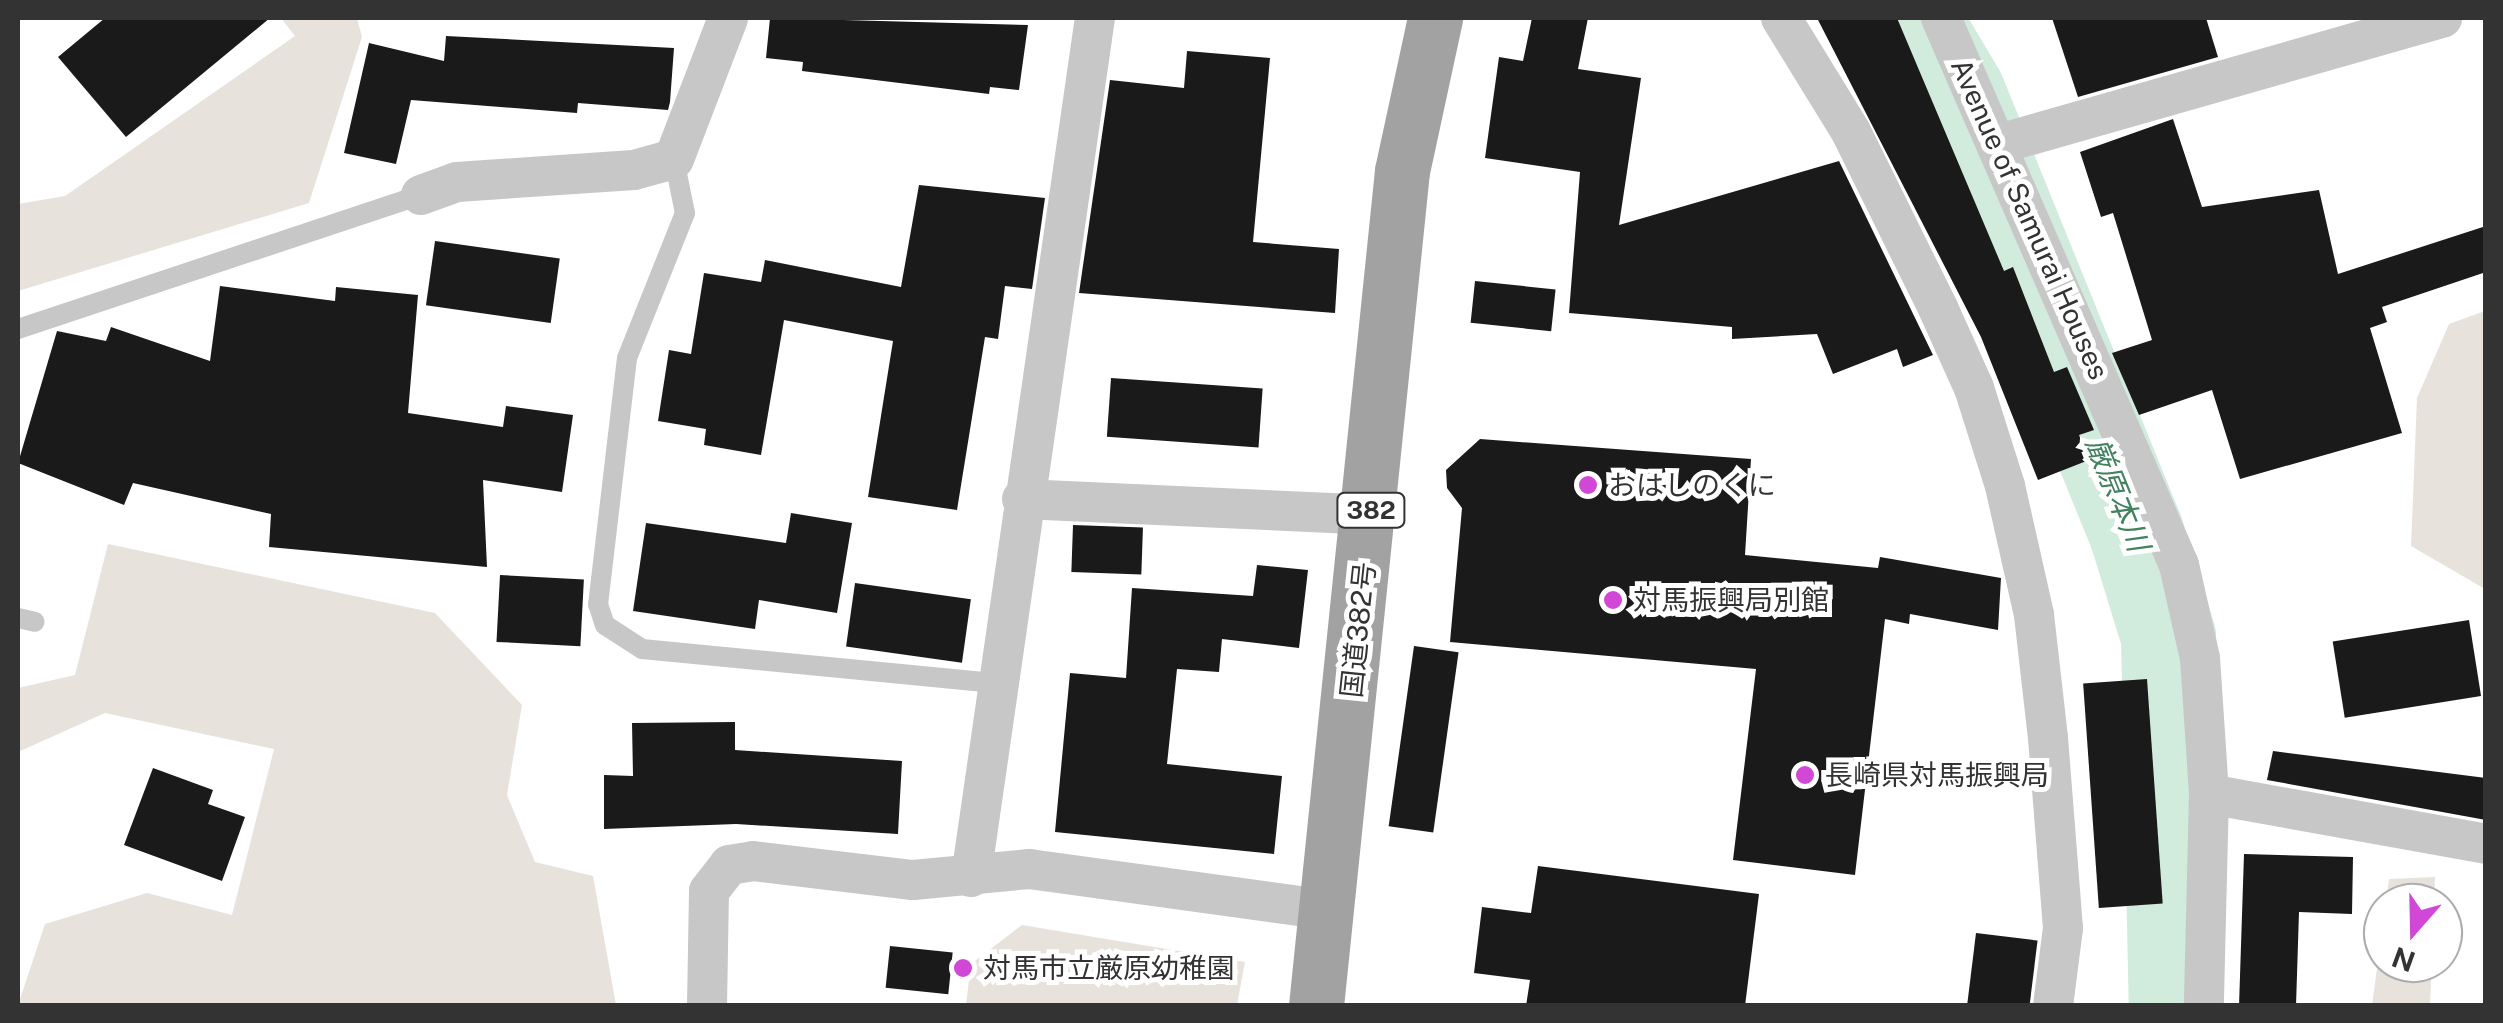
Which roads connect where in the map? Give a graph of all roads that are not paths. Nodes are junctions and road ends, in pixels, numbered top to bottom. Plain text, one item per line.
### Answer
1 (728, 18) edge
2 (1095, 18) edge
3 (1435, 18) edge
4 (1781, 18) edge
5 (1941, 18) edge
6 (2442, 18) edge
7 (1999, 144) junction
8 (674, 159) junction
9 (421, 195) joint
10 (18, 329) edge
11 (1022, 498) junction
12 (1370, 515) junction
13 (994, 682) junction
14 (2209, 794) junction
15 (2486, 844) edge
16 (971, 876) junction
17 (1327, 910) junction
18 (708, 1006) edge
19 (1316, 1006) edge
20 (2054, 1006) edge
21 (2204, 1006) edge

1 - 8 street
2 - 11 street
3 - 12 highway, 国道382号 / 382
4 - 20 street
5 - 7 street, Avenue of Samurai Houses
6 - 7 street
7 - 14 street, Avenue of Samurai Houses
8 - 9 street
8 - 13 lane
9 - 10 lane
11 - 12 street
11 - 13 street
12 - 17 highway, 国道382号 / 382
13 - 16 street
14 - 15 street
14 - 21 street, Avenue of Samurai Houses
16 - 17 street
16 - 18 street
17 - 19 highway, 国道382号 / 382

